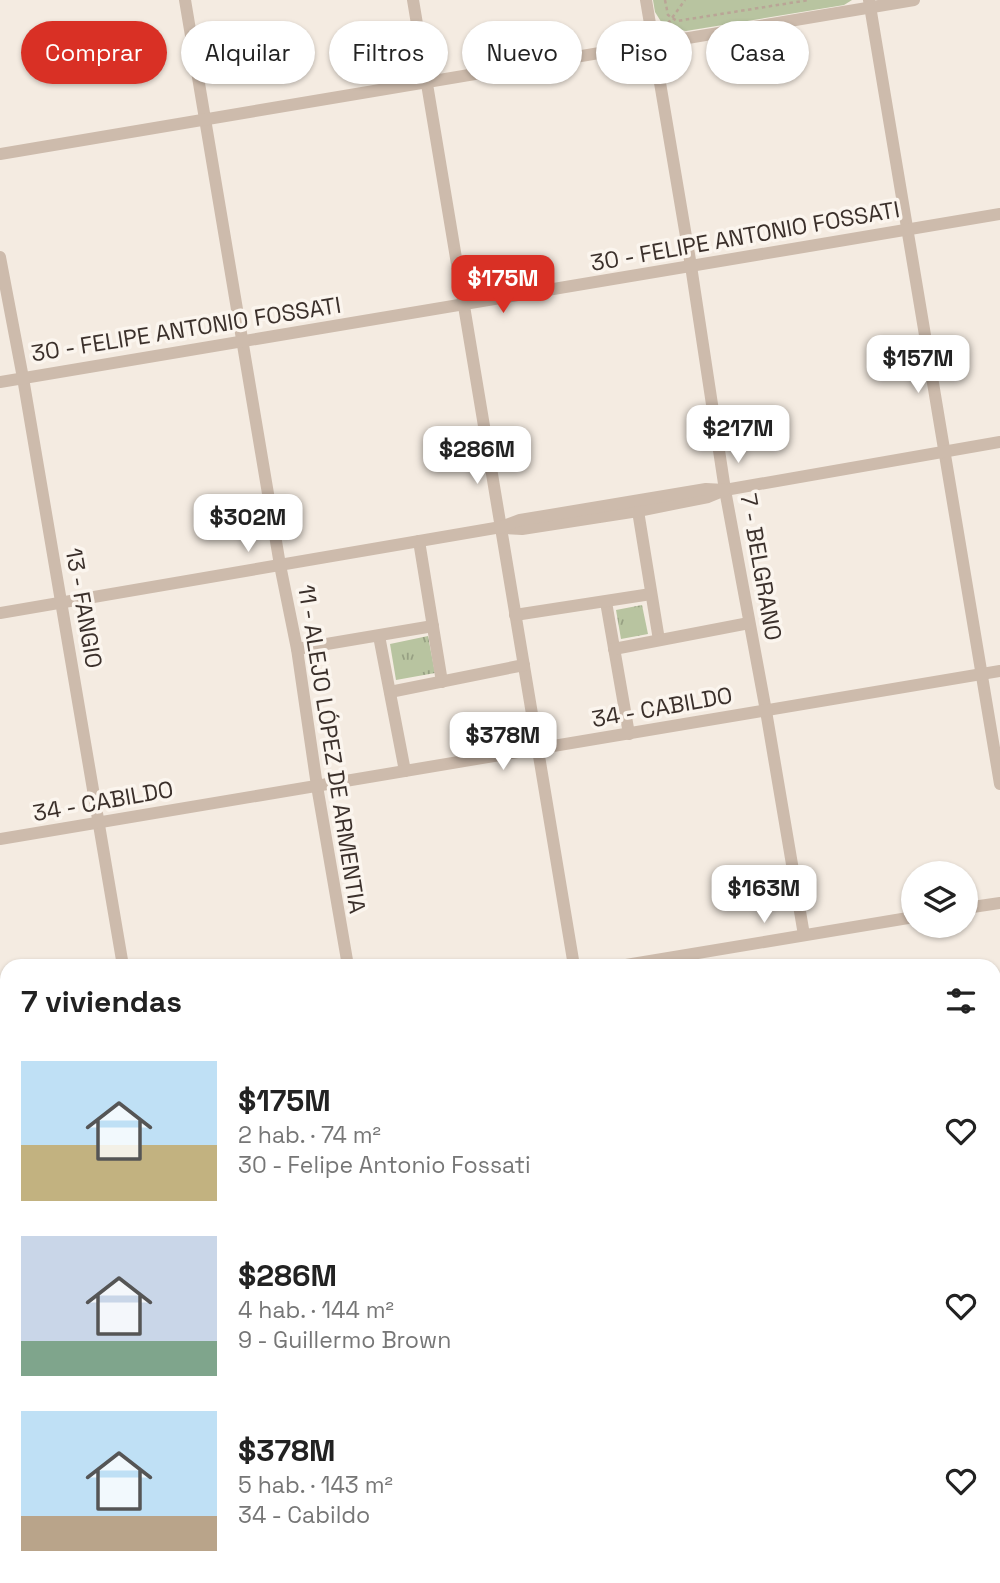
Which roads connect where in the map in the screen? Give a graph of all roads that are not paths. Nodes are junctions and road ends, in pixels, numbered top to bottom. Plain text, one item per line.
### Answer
1 (185, 0) edge
2 (413, 0) edge
3 (646, 0) edge
4 (914, 0) edge
5 (870, 4) edge
6 (416, 21) edge
7 (649, 21) edge
8 (692, 37) edge
9 (596, 54) edge
10 (448, 78) edge
11 (414, 84) edge
12 (426, 84) edge
13 (660, 84) edge
14 (205, 119) junction
15 (0, 154) edge
16 (1000, 214) edge
17 (907, 229) junction
18 (0, 257) edge
19 (691, 266) junction
20 (464, 305) junction
21 (242, 341) junction
22 (23, 378) junction
23 (0, 382) edge
24 (1000, 442) edge
25 (944, 451) junction
26 (725, 491) junction
27 (638, 511) junction
28 (501, 527) junction
29 (419, 541) junction
30 (280, 565) junction
31 (651, 594) junction
32 (606, 602) junction
33 (62, 603) junction
34 (0, 613) edge
35 (515, 615) junction
36 (749, 623) junction
37 (433, 625) junction
38 (379, 636) junction
39 (659, 640) junction
40 (297, 649) junction
41 (614, 649) junction
42 (524, 665) junction
43 (1000, 671) edge
44 (982, 674) junction
45 (442, 682) junction
46 (390, 692) junction
47 (766, 711) junction
48 (628, 734) junction
49 (538, 749) junction
50 (405, 771) junction
51 (1000, 784) edge
52 (317, 786) junction
53 (99, 823) junction
54 (0, 839) edge
55 (1000, 903) edge
56 (978, 906) edge
57 (901, 919) edge
58 (804, 935) junction
59 (122, 959) edge
60 (347, 959) edge
61 (573, 959) edge
62 (662, 959) edge

1 - 14 street, 11 - ALEJO LÓPEZ DE ARMENTIA
2 - 6 street
3 - 7 street, 7 - BELGRANO
4 - 5 street
5 - 8 street
5 - 17 street
9 - 10 street
11 - 14 street
12 - 20 street
13 - 19 street, 7 - BELGRANO
14 - 15 street
14 - 21 street, 11 - ALEJO LÓPEZ DE ARMENTIA
16 - 17 street, 30 - FELIPE ANTONIO FOSSATI
17 - 19 street, 30 - FELIPE ANTONIO FOSSATI
17 - 25 street
18 - 22 street, 13 - FANGIO
19 - 20 street, 30 - FELIPE ANTONIO FOSSATI
19 - 26 street, 7 - BELGRANO
20 - 21 street, 30 - FELIPE ANTONIO FOSSATI
20 - 28 street
21 - 22 street, 30 - FELIPE ANTONIO FOSSATI
21 - 30 street, 11 - ALEJO LÓPEZ DE ARMENTIA
22 - 23 street, 30 - FELIPE ANTONIO FOSSATI
22 - 33 street, 13 - FANGIO
24 - 25 street
25 - 26 street
25 - 44 street
26 - 27 street
26 - 28 street
26 - 36 street, 7 - BELGRANO
27 - 28 street
27 - 31 street
28 - 29 street
28 - 35 street
29 - 30 street
29 - 37 street
30 - 33 street
30 - 40 street, 11 - ALEJO LÓPEZ DE ARMENTIA
31 - 32 street
31 - 39 street
32 - 35 street
32 - 41 street
33 - 34 street
33 - 53 street, 13 - FANGIO
35 - 42 street
36 - 39 street
36 - 47 street, 7 - BELGRANO
37 - 38 street
37 - 45 street
38 - 40 street
38 - 46 street
39 - 41 street
40 - 52 street, 11 - ALEJO LÓPEZ DE ARMENTIA
41 - 48 street
42 - 45 street
42 - 49 street
43 - 44 street, 34 - CABILDO
44 - 47 street, 34 - CABILDO
44 - 51 street
45 - 46 street
46 - 50 street
47 - 48 street, 34 - CABILDO
47 - 58 street, 7 - BELGRANO
48 - 49 street, 34 - CABILDO
49 - 50 street, 34 - CABILDO
49 - 61 street
50 - 52 street, 34 - CABILDO
52 - 53 street, 34 - CABILDO
52 - 60 street, 11 - ALEJO LÓPEZ DE ARMENTIA
53 - 54 street, 34 - CABILDO
53 - 59 street, 13 - FANGIO
55 - 56 street
57 - 58 street
58 - 62 street

